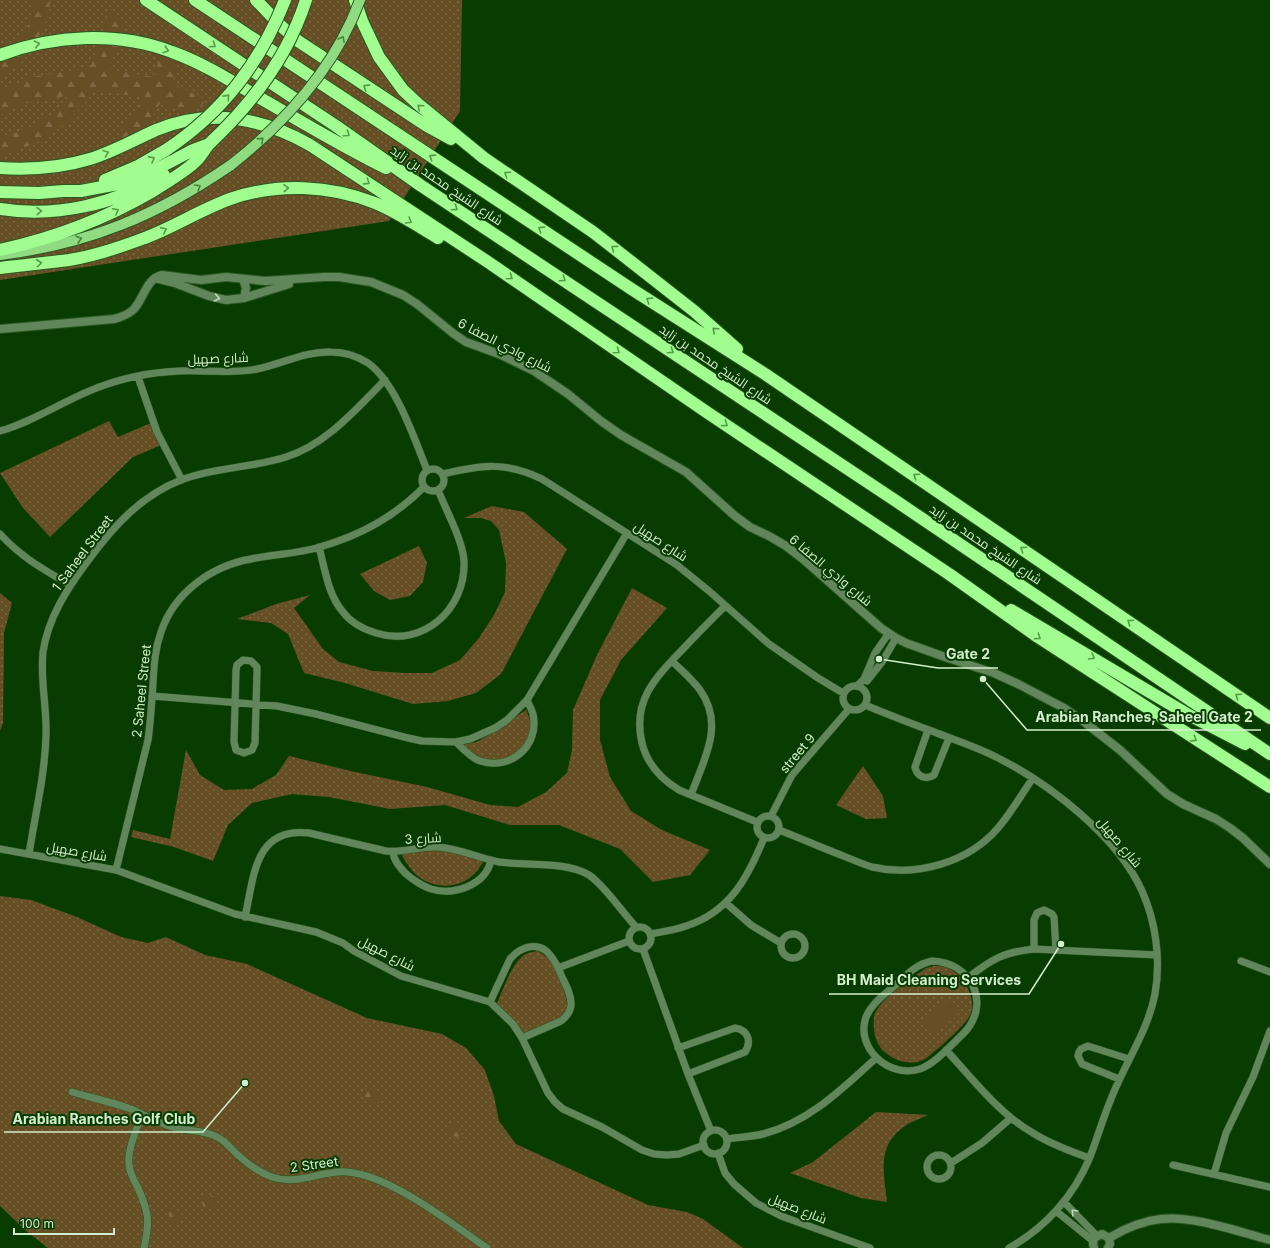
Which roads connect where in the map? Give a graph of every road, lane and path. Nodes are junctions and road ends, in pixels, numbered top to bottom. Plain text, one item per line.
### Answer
1 (146, 0) edge
2 (195, 0) edge
3 (256, 0) edge
4 (285, 0) edge
5 (306, 0) edge
6 (355, 0) edge
7 (360, 0) edge
8 (0, 56) edge
9 (484, 158) junction
10 (178, 166) junction
11 (0, 168) edge
12 (420, 184) junction
13 (63, 191) junction
14 (0, 192) edge
15 (0, 210) edge
16 (0, 250) edge
17 (0, 255) edge
18 (488, 262) junction
19 (0, 268) edge
20 (154, 278) junction
21 (308, 278) junction
22 (243, 279) junction
23 (201, 280) junction
24 (200, 292) junction
25 (244, 298) junction
26 (0, 329) edge
27 (765, 374) junction
28 (138, 377) junction
29 (385, 380) junction
30 (0, 431) edge
31 (428, 470) junction
32 (443, 474) junction
33 (182, 480) junction
34 (424, 487) junction
35 (438, 490) junction
36 (627, 533) junction
37 (0, 534) edge
38 (319, 547) junction
39 (950, 574) junction
40 (70, 585) junction
41 (725, 606) junction
42 (889, 634) junction
43 (896, 638) junction
44 (882, 643) junction
45 (890, 648) junction
46 (672, 661) junction
47 (870, 673) junction
48 (857, 686) junction
49 (865, 690) junction
50 (843, 693) junction
51 (152, 696) junction
52 (527, 700) junction
53 (234, 703) junction
54 (256, 704) junction
55 (865, 705) junction
56 (848, 709) junction
57 (1270, 718) edge
58 (928, 730) junction
59 (949, 738) junction
60 (456, 742) junction
61 (1270, 754) edge
62 (1270, 758) edge
63 (1033, 778) junction
64 (1270, 787) edge
65 (691, 795) junction
66 (771, 816) junction
67 (757, 822) junction
68 (779, 830) junction
69 (764, 838) junction
70 (0, 849) edge
71 (393, 852) junction
72 (29, 854) junction
73 (491, 860) junction
74 (1270, 864) edge
75 (116, 870) junction
76 (726, 903) junction
77 (245, 917) junction
78 (636, 927) junction
79 (650, 934) junction
80 (629, 941) junction
81 (781, 943) dead end
82 (643, 948) junction
83 (1034, 949) junction
84 (1056, 950) junction
85 (1157, 955) junction
86 (1241, 961) dead end
87 (558, 968) junction
88 (1270, 972) edge
89 (969, 977) junction
90 (490, 1002) junction
91 (1270, 1031) edge
92 (522, 1038) junction
93 (678, 1048) junction
94 (946, 1050) junction
95 (876, 1058) junction
96 (1129, 1059) junction
97 (688, 1074) junction
98 (1119, 1080) junction
99 (72, 1092) dead end
100 (142, 1114) junction
101 (1011, 1118) junction
102 (711, 1131) junction
103 (727, 1139) junction
104 (704, 1145) junction
105 (718, 1153) junction
106 (1089, 1158) junction
107 (951, 1163) dead end
108 (1173, 1165) dead end
109 (1214, 1174) junction
110 (1270, 1187) edge
111 (1064, 1202) junction
112 (1056, 1211) junction
113 (1083, 1222) junction
114 (1077, 1228) junction
115 (1270, 1240) edge
116 (1095, 1242) edge
117 (1109, 1245) edge
118 (144, 1248) edge
119 (487, 1248) edge
120 (870, 1248) edge
121 (1009, 1248) edge

1 -> 12 highway, شارع الشيخ محمد بن زايد
27 -> 2 highway, شارع الشيخ محمد بن زايد
9 -> 3 highway
13 -> 4 highway, bridge
5 - 10 highway, bridge
9 -> 6 highway
17 -> 7 main road, bridge
8 -> 12 highway
27 -> 9 highway
10 - 13 highway
15 -> 10 highway
16 -> 10 highway
11 -> 18 highway
12 -> 61 highway, شارع الشيخ محمد بن زايد
13 - 14 highway
19 -> 18 highway
18 -> 39 highway
20 - 23 street, شارع وادي الصفا 6
20 - 24 street, شارع وادي الصفا 6
20 - 26 street
21 - 22 street, شارع وادي الصفا 6
21 - 25 street, شارع وادي الصفا 6
21 - 42 street, شارع وادي الصفا 6
22 - 23 street, شارع وادي الصفا 6
22 - 25 street
23 - 24 street
24 -> 25 street, شارع وادي الصفا 6
57 -> 27 highway, شارع الشيخ محمد بن زايد
28 - 29 street, شارع صهيل
28 - 30 street, شارع صهيل
28 - 33 street
29 - 31 street, شارع صهيل
29 - 33 street, 1 Saheel Street
31 - 32 street
31 - 34 street
32 - 35 street
32 - 36 street, شارع صهيل
33 - 40 street, 1 Saheel Street
34 - 35 street
34 - 38 street, 2 Saheel Street
35 - 38 street
36 - 41 street, شارع صهيل
36 - 52 street
37 - 40 street
38 - 51 street, 2 Saheel Street
39 -> 62 highway
39 -> 64 highway
40 - 72 street, 1 Saheel Street
41 - 46 street
41 - 50 street, شارع صهيل
42 - 43 street, شارع وادي الصفا 6
42 - 44 street
43 - 45 street
43 - 74 street, شارع وادي الصفا 6
44 - 45 street
44 - 47 street
45 - 47 street
46 - 65 street
46 - 65 street
47 - 48 street
47 - 49 street
48 - 49 street
48 - 50 street
49 - 55 street
50 - 56 street
51 - 53 street
51 - 75 street, 2 Saheel Street
52 - 60 street
52 - 60 street
53 - 54 street
53 - 54 street
53 - 54 street
54 - 60 street
55 - 56 street
55 - 58 street, شارع صهيل
56 - 66 street, street 9
58 - 59 street, شارع صهيل
58 - 59 street
59 - 63 street, شارع صهيل
63 - 68 street
63 - 85 street, شارع صهيل
65 - 67 street
66 - 67 street
66 - 68 street
67 - 69 street
68 - 69 street
69 - 76 street
70 - 72 street, شارع صهيل
71 - 73 street, 3 شارع
71 - 73 street
71 - 77 street, 3 شارع
72 - 75 street, شارع صهيل
73 - 78 street, 3 شارع
75 - 77 street, شارع صهيل
76 - 79 street
76 - 81 street
77 - 90 street, شارع صهيل
78 - 79 street
78 - 80 street
79 - 82 street
80 - 82 street
80 - 87 street
82 - 93 street
83 - 84 street
83 - 84 street
83 - 89 street
84 - 85 street
85 - 96 street, شارع صهيل
86 - 88 street
87 - 90 street
87 - 92 street
89 - 94 street
89 - 95 street
90 - 92 street, شارع صهيل
91 - 109 street
92 - 104 street, شارع صهيل
93 - 97 street
93 - 97 street
94 - 95 street
94 - 101 street
95 - 103 street
96 - 98 street, شارع صهيل
96 - 98 street
97 - 102 street
98 - 106 street, شارع صهيل
99 - 100 street, 2 Street
100 - 118 street
100 - 119 street, 2 Street
101 - 106 street
101 - 107 street
102 - 103 street
102 - 104 street
103 - 105 street
104 - 105 street
105 - 120 street, شارع صهيل
106 - 111 street, شارع صهيل
108 - 109 street
109 - 110 street
111 - 112 street, شارع صهيل
113 -> 111 street
112 - 114 street
112 - 121 street, شارع صهيل
113 - 114 street
113 - 116 street
114 - 116 street
115 - 117 street
116 - 117 street

